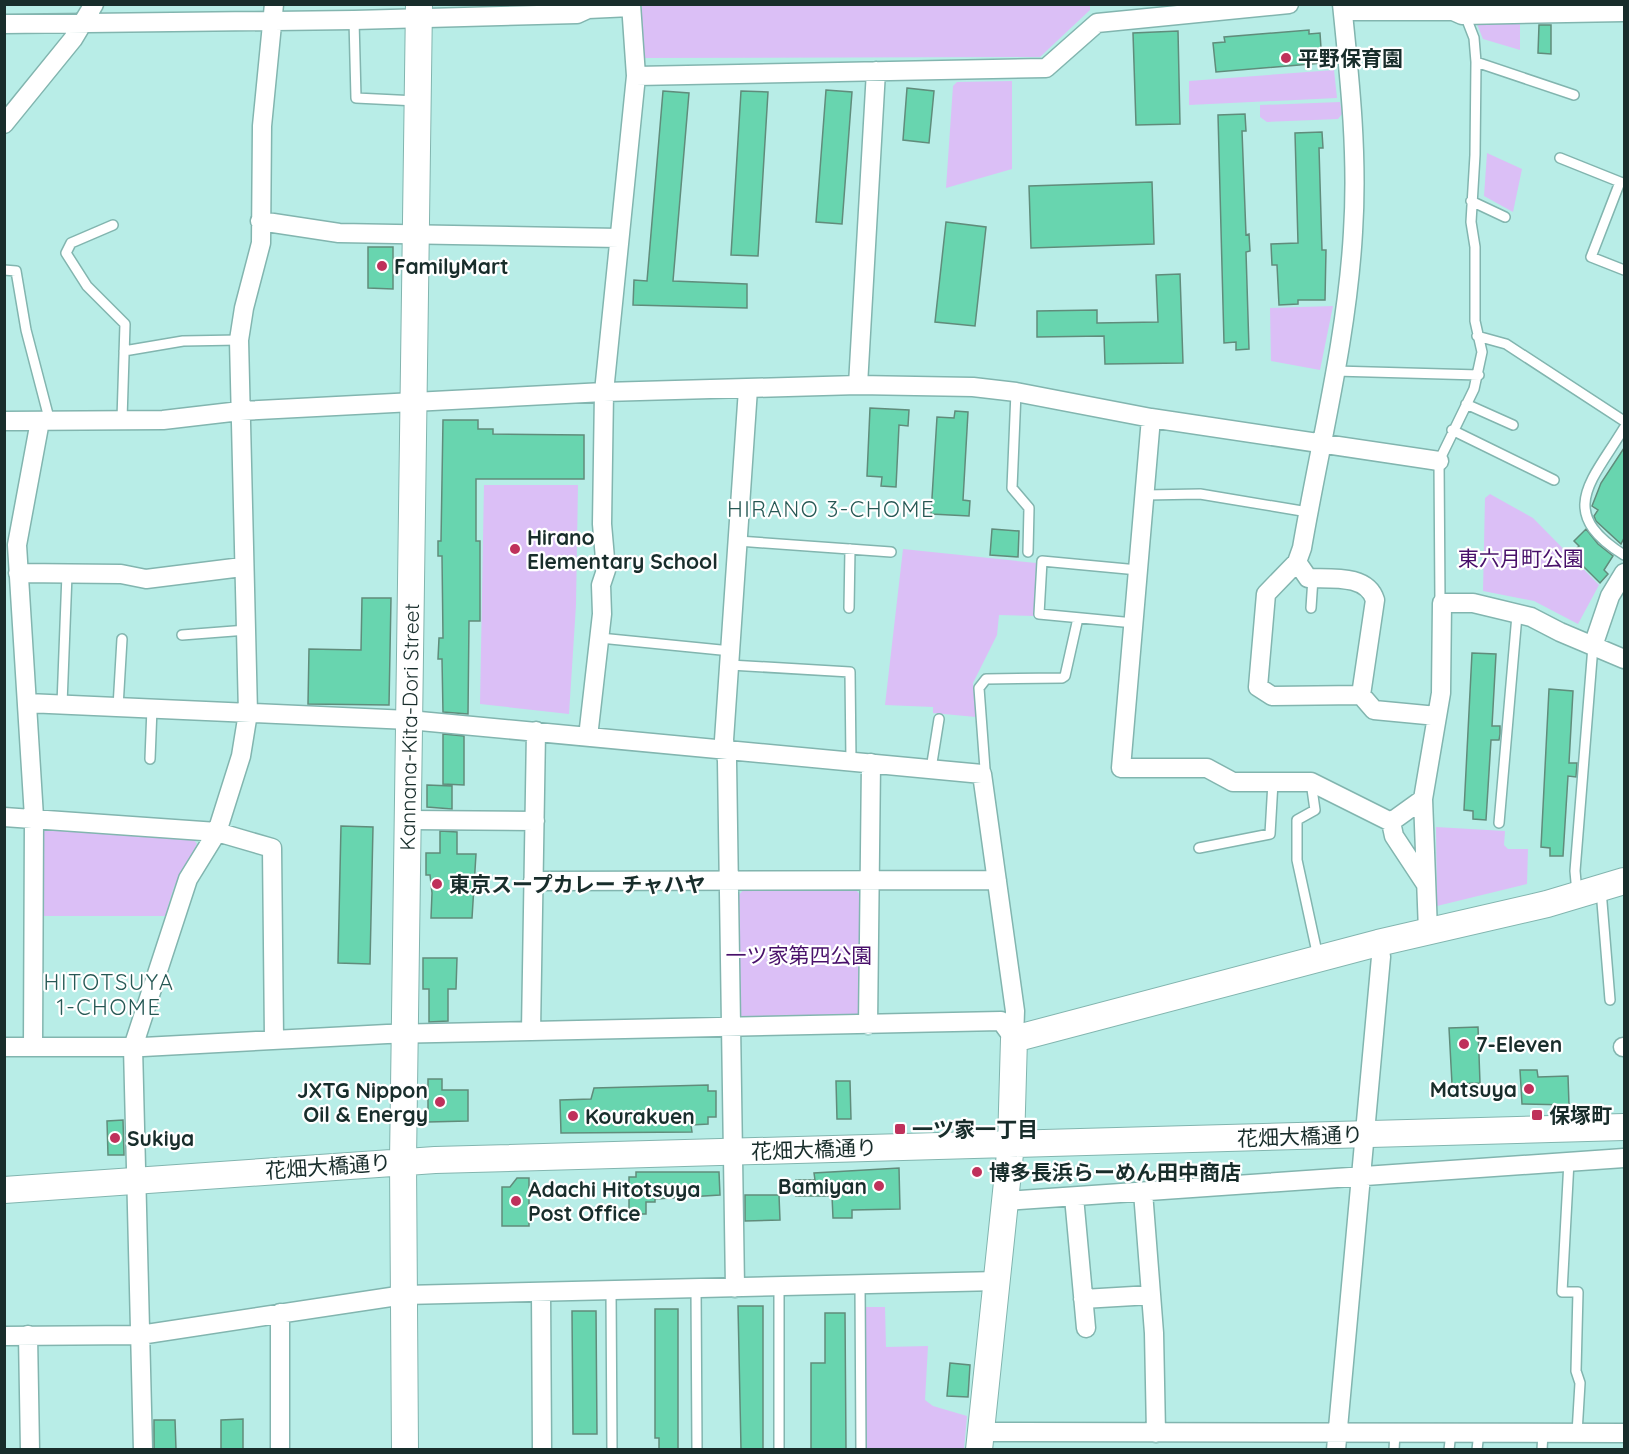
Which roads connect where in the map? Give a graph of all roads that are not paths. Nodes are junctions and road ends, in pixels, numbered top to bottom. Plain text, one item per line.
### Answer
1 (94, 4) edge
2 (1289, 4) edge
3 (631, 6) edge
4 (1342, 8) edge
5 (419, 11) edge
6 (273, 12) edge
7 (1624, 12) edge
8 (187, 13) edge
9 (1462, 15) junction
10 (354, 20) junction
11 (84, 23) junction
12 (4, 24) edge
13 (1476, 62) junction
14 (876, 71) junction
15 (636, 76) junction
16 (1574, 96) dead end
17 (418, 100) junction
18 (4, 124) edge
19 (1560, 158) dead end
20 (1622, 183) edge
21 (1471, 201) junction
22 (1505, 217) dead end
23 (260, 221) junction
24 (113, 225) dead end
25 (416, 235) junction
26 (619, 238) junction
27 (4, 270) edge
28 (1624, 270) edge
29 (1477, 336) junction
30 (239, 340) junction
31 (124, 351) junction
32 (1335, 371) junction
33 (1479, 375) junction
34 (858, 385) junction
35 (748, 389) junction
36 (604, 392) junction
37 (1016, 392) junction
38 (414, 402) junction
39 (1467, 404) junction
40 (240, 411) junction
41 (1151, 418) junction
42 (122, 419) junction
43 (4, 421) edge
44 (1624, 421) edge
45 (45, 422) junction
46 (1513, 425) dead end
47 (1624, 428) edge
48 (1452, 430) junction
49 (1323, 444) junction
50 (1439, 461) junction
51 (1554, 480) dead end
52 (1146, 495) junction
53 (1308, 513) junction
54 (738, 542) junction
55 (849, 549) junction
56 (891, 552) dead end
57 (1028, 552) dead end
58 (1624, 555) edge
59 (1296, 562) junction
60 (242, 567) junction
61 (1138, 570) junction
62 (18, 573) junction
63 (1624, 573) edge
64 (67, 574) junction
65 (1313, 578) junction
66 (1442, 603) junction
67 (849, 608) dead end
68 (1311, 608) dead end
69 (1517, 615) junction
70 (1078, 618) junction
71 (1134, 623) junction
72 (247, 630) junction
73 (182, 635) dead end
74 (600, 638) junction
75 (123, 639) dead end
76 (1593, 646) junction
77 (730, 658) junction
78 (1624, 659) edge
79 (1361, 695) junction
80 (27, 703) junction
81 (62, 704) junction
82 (118, 707) junction
83 (152, 708) junction
84 (248, 713) junction
85 (1437, 716) junction
86 (939, 719) dead end
87 (409, 720) junction
88 (536, 731) junction
89 (588, 737) junction
90 (725, 750) junction
91 (150, 759) dead end
92 (851, 761) junction
93 (872, 763) junction
94 (931, 769) junction
95 (982, 774) junction
96 (1273, 782) junction
97 (1311, 782) junction
98 (1423, 799) junction
99 (4, 817) edge
100 (34, 817) junction
101 (408, 820) junction
102 (535, 821) junction
103 (1391, 822) junction
104 (1499, 823) dead end
105 (217, 832) junction
106 (1199, 848) dead end
107 (997, 880) junction
108 (533, 881) junction
109 (729, 881) junction
110 (870, 881) junction
111 (1425, 883) junction
112 (1601, 888) edge
113 (1428, 931) junction
114 (1378, 943) junction
115 (1318, 961) junction
116 (1610, 1000) dead end
117 (868, 1025) junction
118 (730, 1027) junction
119 (531, 1031) junction
120 (405, 1034) junction
121 (274, 1039) junction
122 (1014, 1039) junction
123 (4, 1047) edge
124 (33, 1047) junction
125 (133, 1047) junction
126 (1624, 1127) edge
127 (1366, 1134) junction
128 (1011, 1144) junction
129 (733, 1151) junction
130 (1624, 1158) edge
131 (403, 1161) junction
132 (1569, 1161) junction
133 (1361, 1177) junction
134 (135, 1180) junction
135 (4, 1190) edge
136 (1143, 1192) junction
137 (1074, 1197) junction
138 (1006, 1201) junction
139 (998, 1281) junction
140 (860, 1284) junction
141 (779, 1286) junction
142 (696, 1288) junction
143 (735, 1288) junction
144 (611, 1290) junction
145 (541, 1292) junction
146 (404, 1295) junction
147 (1151, 1295) junction
148 (1083, 1299) junction
149 (280, 1313) junction
150 (1086, 1328) dead end
151 (28, 1335) junction
152 (140, 1335) junction
153 (4, 1336) edge
154 (1156, 1433) junction
155 (1577, 1433) junction
156 (1624, 1433) edge
157 (980, 1441) edge
158 (1124, 1441) edge
159 (1181, 1441) edge
160 (1337, 1441) edge
161 (1395, 1441) edge
162 (1450, 1441) edge
163 (1478, 1441) edge
164 (1543, 1441) edge
165 (30, 1449) edge
166 (143, 1449) edge
167 (280, 1449) edge
168 (405, 1449) edge
169 (542, 1449) edge
170 (612, 1449) edge
171 (697, 1449) edge
172 (780, 1449) edge
173 (861, 1449) edge

1 - 11 street
2 - 14 street
3 - 5 street
3 - 15 street
4 - 9 street
4 - 32 street
5 - 10 street
5 - 17 street, Kannana-Kita-Dori Street
6 - 8 street
6 - 10 street
6 - 23 street
7 - 9 street
8 - 11 street
9 - 13 lane
10 - 17 lane
11 - 12 street
11 - 18 street
13 - 16 lane
13 - 21 lane
14 - 15 street
14 - 34 street
15 - 26 street
17 - 25 street, Kannana-Kita-Dori Street
19 - 20 lane
20 - 28 lane
21 - 22 lane
21 - 29 lane
23 - 25 street
23 - 30 street
24 - 31 lane
25 - 26 street
25 - 38 street, Kannana-Kita-Dori Street
26 - 36 street
27 - 45 lane
29 - 33 lane
29 - 44 lane
30 - 31 lane
30 - 40 street
31 - 42 lane
32 - 33 lane
32 - 49 street
33 - 39 lane
34 - 35 street
34 - 37 street
35 - 36 street
35 - 54 street
36 - 38 street
36 - 74 street
37 - 41 street
37 - 57 lane
38 - 40 street
38 - 87 street, Kannana-Kita-Dori Street
39 - 46 lane
39 - 48 lane
40 - 42 street
40 - 60 street
41 - 49 street
41 - 52 street
42 - 45 street
43 - 45 street
45 - 62 street
47 - 58 lane
48 - 50 lane
48 - 51 lane
49 - 50 street
49 - 53 street
50 - 66 lane
52 - 53 lane
52 - 61 street
53 - 59 street
54 - 55 lane
54 - 77 street
55 - 56 lane
55 - 67 lane
59 - 65 street
59 - 79 street
60 - 64 street
60 - 72 street
61 - 70 lane
61 - 71 street
62 - 64 street
62 - 80 street
63 - 76 street
64 - 81 lane
65 - 68 lane
65 - 79 street
66 - 69 street
66 - 85 street
69 - 76 street
69 - 104 lane
70 - 71 lane
70 - 95 lane
71 - 96 street
72 - 73 lane
72 - 84 street
74 - 77 lane
74 - 89 street
75 - 82 lane
76 - 78 street
76 - 112 lane
77 - 90 street
77 - 92 lane
79 - 85 street
80 - 81 street
80 - 100 street
81 - 82 street
82 - 83 street
83 - 84 street
83 - 91 lane
84 - 87 street
84 - 105 street
85 - 98 street
86 - 94 lane
87 - 88 street
87 - 101 street, Kannana-Kita-Dori Street
88 - 89 street
88 - 102 street
89 - 90 street
90 - 92 street
90 - 109 street
92 - 93 street
93 - 94 street
93 - 110 street
94 - 95 street
95 - 107 street
96 - 97 street
96 - 106 lane
97 - 103 street
97 - 115 lane
98 - 103 street
98 - 111 street
99 - 100 street
100 - 105 street
100 - 124 street
101 - 102 street
101 - 120 street, Kannana-Kita-Dori Street
102 - 108 street
103 - 111 street
105 - 121 street
105 - 125 street
107 - 110 street
107 - 122 street
108 - 109 street
108 - 119 street
109 - 110 street
109 - 118 street
110 - 117 street
111 - 113 street
112 - 113 street
112 - 116 lane
113 - 114 street
114 - 115 street
114 - 127 street
115 - 122 street
117 - 118 street
117 - 122 street
118 - 119 street
118 - 129 street
119 - 120 street
120 - 121 street
120 - 131 street, Kannana-Kita-Dori Street
121 - 125 street
122 - 128 street
123 - 124 street
124 - 125 street
125 - 134 street
126 - 127 street, 花畑大橋通り
127 - 128 street, 花畑大橋通り
127 - 133 street
128 - 129 street, 花畑大橋通り
128 - 138 street
129 - 131 street, 花畑大橋通り
129 - 143 street
130 - 132 street
131 - 134 street, 花畑大橋通り
131 - 146 street, Kannana-Kita-Dori Street
132 - 133 street
132 - 155 lane
133 - 136 street
133 - 160 street
134 - 135 street, 花畑大橋通り
134 - 152 street
136 - 137 street
136 - 147 street
137 - 138 street
137 - 148 street
138 - 139 street
139 - 140 street
139 - 157 street
140 - 141 street
140 - 173 lane
141 - 143 street
141 - 172 lane
142 - 143 street
142 - 144 street
142 - 171 lane
144 - 145 street
144 - 170 lane
145 - 146 street
145 - 169 street
146 - 149 street
146 - 168 street, Kannana-Kita-Dori Street
147 - 148 street
147 - 154 street
148 - 150 street
149 - 152 street
149 - 167 street
151 - 152 street
151 - 153 street
151 - 165 street
152 - 166 street
154 - 158 street
154 - 159 street
155 - 156 street
155 - 164 street
157 - 158 street
159 - 160 street
160 - 161 street
161 - 162 street
162 - 163 street
163 - 164 street

